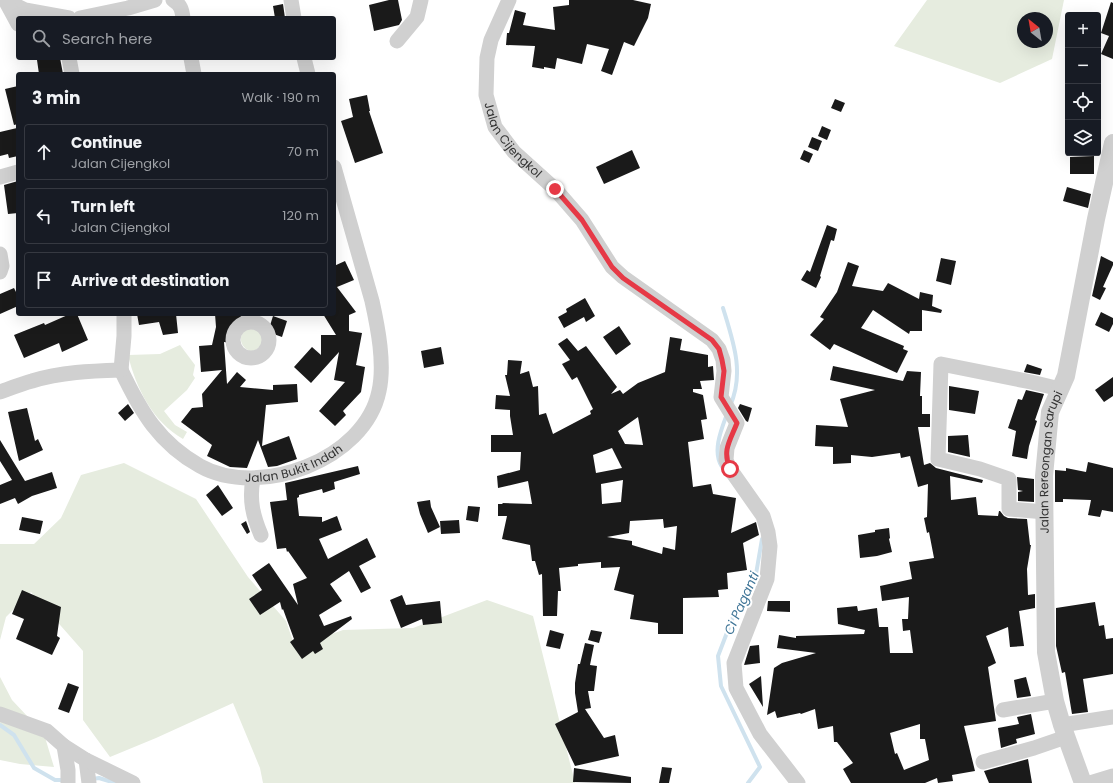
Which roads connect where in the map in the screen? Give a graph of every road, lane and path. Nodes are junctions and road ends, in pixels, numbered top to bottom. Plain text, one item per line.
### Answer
1 (5, 0) edge
2 (155, 0) edge
3 (174, 0) edge
4 (291, 0) edge
5 (420, 0) edge
6 (508, 0) edge
7 (54, 16) edge
8 (90, 16) edge
9 (183, 16) edge
10 (294, 16) edge
11 (16, 20) edge
12 (397, 41) dead end
13 (69, 60) edge
14 (191, 60) edge
15 (304, 60) edge
16 (72, 72) edge
17 (194, 72) edge
18 (308, 72) edge
19 (1113, 143) edge
20 (16, 173) edge
21 (336, 174) edge
22 (0, 177) edge
23 (0, 254) edge
24 (0, 272) edge
25 (124, 316) edge
26 (121, 370) junction
27 (1060, 389) junction
28 (0, 392) edge
29 (253, 479) junction
30 (1045, 512) junction
31 (261, 535) dead end
32 (1055, 701) junction
33 (1003, 710) dead end
34 (0, 714) edge
35 (1113, 717) edge
36 (1064, 731) junction
37 (64, 746) junction
38 (983, 762) dead end
39 (87, 772) edge
40 (1113, 776) edge
41 (68, 777) edge
42 (133, 783) edge
43 (798, 783) edge
44 (1083, 783) edge
45 (1090, 783) edge

1 - 7 street
1 - 11 street
2 - 8 street
3 - 9 street
4 - 10 street
5 - 12 street
6 - 43 street, Jalan Cijengkol
13 - 16 street
14 - 17 street
15 - 18 street
19 - 27 street, Jalan Rereongan Sarupi
20 - 22 street
21 - 29 street, Jalan Bukit Indah
23 - 24 street
25 - 26 street
26 - 28 street
26 - 29 street, Jalan Bukit Indah
27 - 30 street, Jalan Rereongan Sarupi
27 - 30 street
29 - 31 street
30 - 32 street, Jalan Rereongan Sarupi
32 - 33 street
32 - 36 street, Jalan Rereongan Sarupi
34 - 37 street
35 - 36 street
36 - 38 street
36 - 44 street, Jalan Rereongan Sarupi
37 - 39 street
37 - 41 street
39 - 42 street
40 - 45 street

